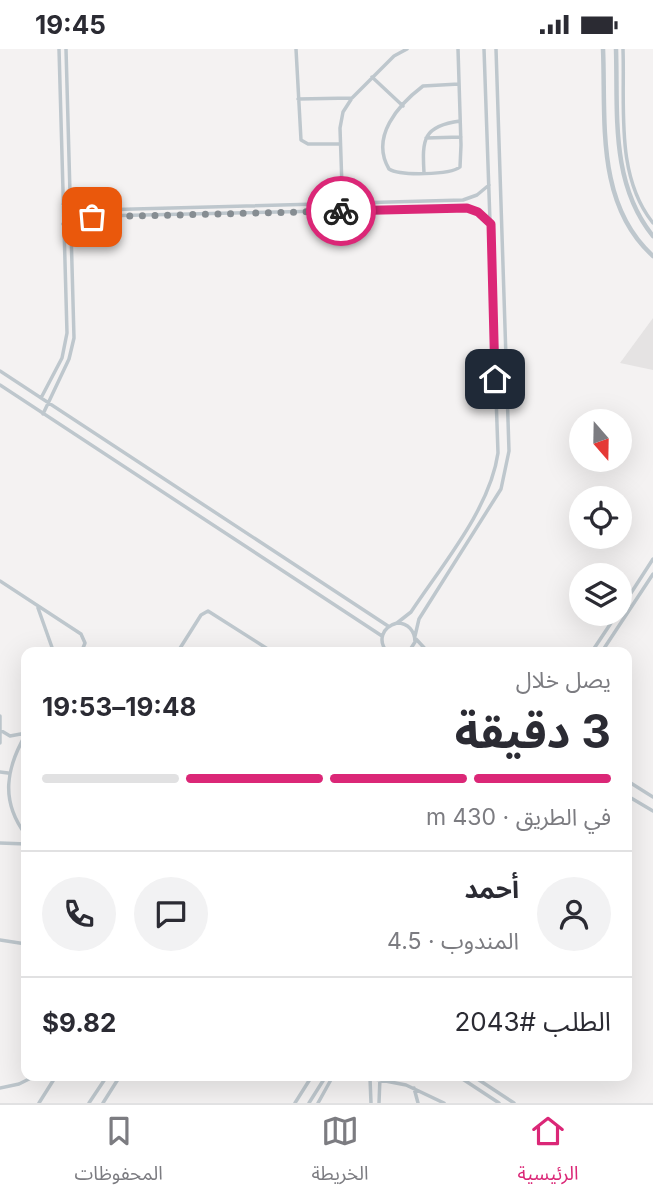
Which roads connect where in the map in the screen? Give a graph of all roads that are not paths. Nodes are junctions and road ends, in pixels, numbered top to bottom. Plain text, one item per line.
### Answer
1 (59, 49) edge
2 (66, 49) edge
3 (296, 49) edge
4 (394, 49) edge
5 (407, 49) edge
6 (458, 49) edge
7 (484, 49) edge
8 (496, 49) edge
9 (603, 49) edge
10 (616, 49) edge
11 (623, 49) edge
12 (394, 56) junction
13 (372, 77) junction
14 (459, 84) junction
15 (352, 98) junction
16 (298, 99) junction
17 (403, 106) junction
18 (460, 121) junction
19 (461, 137) junction
20 (426, 138) junction
21 (341, 144) junction
22 (424, 173) junction
23 (489, 185) junction
24 (342, 187) junction
25 (338, 203) junction
26 (347, 203) junction
27 (63, 204) junction
28 (71, 205) junction
29 (338, 211) junction
30 (347, 211) junction
31 (71, 223) junction
32 (653, 223) edge
33 (63, 224) junction
34 (491, 224) junction
35 (653, 236) edge
36 (653, 256) edge
37 (505, 305) junction
38 (493, 306) junction
39 (0, 371) edge
40 (0, 386) edge
41 (41, 398) junction
42 (50, 404) junction
43 (44, 414) junction
44 (653, 559) edge
45 (653, 573) edge
46 (0, 580) edge
47 (632, 591) edge
48 (37, 606) junction
49 (397, 623) junction
50 (388, 626) junction
51 (609, 626) edge
52 (382, 636) junction
53 (415, 637) junction
54 (52, 647) edge
55 (83, 647) edge
56 (181, 647) edge
57 (265, 647) edge
58 (385, 647) edge
59 (411, 647) edge
60 (424, 647) edge
61 (595, 647) edge
62 (605, 647) edge
63 (0, 716) edge
64 (1, 730) edge
65 (21, 735) edge
66 (0, 743) edge
67 (21, 745) edge
68 (0, 772) edge
69 (8, 773) junction
70 (632, 784) edge
71 (653, 797) edge
72 (632, 799) edge
73 (653, 811) edge
74 (21, 826) edge
75 (0, 843) edge
76 (21, 844) edge
77 (0, 940) edge
78 (21, 943) edge
79 (25, 1081) edge
80 (53, 1081) edge
81 (104, 1081) edge
82 (117, 1081) edge
83 (309, 1081) edge
84 (323, 1081) edge
85 (330, 1081) edge
86 (369, 1081) edge
87 (380, 1081) edge
88 (392, 1081) edge
89 (466, 1081) edge
90 (481, 1081) edge
91 (0, 1088) edge
92 (370, 1088) junction
93 (379, 1088) junction
94 (414, 1088) junction
95 (39, 1103) edge
96 (89, 1103) edge
97 (103, 1103) edge
98 (295, 1103) edge
99 (309, 1103) edge
100 (318, 1103) edge
101 (371, 1103) edge
102 (379, 1103) edge
103 (418, 1103) edge
104 (444, 1103) edge
105 (499, 1103) edge
106 (514, 1103) edge

1 - 27 street
2 - 28 street
3 - 16 street
4 - 12 street
5 - 12 street
6 - 14 street
7 - 23 street
8 - 37 street
9 - 36 street
10 - 35 street
11 - 32 street
12 - 13 street
13 - 15 street
13 - 17 street
14 - 17 street
14 - 18 street
15 - 16 street
15 - 21 street
16 - 21 street
17 - 22 street
18 - 19 street
18 - 20 street
19 - 20 street
19 - 22 street
20 - 22 street
21 - 24 street
23 - 26 street
23 - 34 street
24 - 25 street
24 - 26 street
25 - 26 street
25 - 28 street
25 - 29 street
26 - 30 street
27 - 28 street
27 - 33 street
28 - 31 street
29 - 30 street
29 - 31 street
30 - 34 street
31 - 33 street
31 - 42 street
33 - 41 street
34 - 38 street
37 - 38 street
37 - 53 street
38 - 49 street
39 - 41 street
40 - 43 street
41 - 42 street
42 - 43 street
42 - 50 street
43 - 52 street
44 - 47 street
45 - 62 street
46 - 48 street
48 - 54 street
48 - 55 street
49 - 50 street
49 - 53 street
50 - 52 street
51 - 61 street
52 - 58 street
53 - 59 street
53 - 60 street
56 - 57 street
63 - 64 street
64 - 65 street
64 - 66 street
67 - 69 street
68 - 69 street
69 - 74 street
70 - 71 street
72 - 73 street
75 - 76 street
77 - 78 street
79 - 91 street
80 - 95 street
81 - 96 street
82 - 97 street
83 - 98 street
84 - 99 street
85 - 100 street
86 - 92 street
87 - 93 street
88 - 94 street
89 - 105 street
90 - 106 street
92 - 93 street
92 - 101 street
93 - 102 street
94 - 103 street
94 - 104 street

